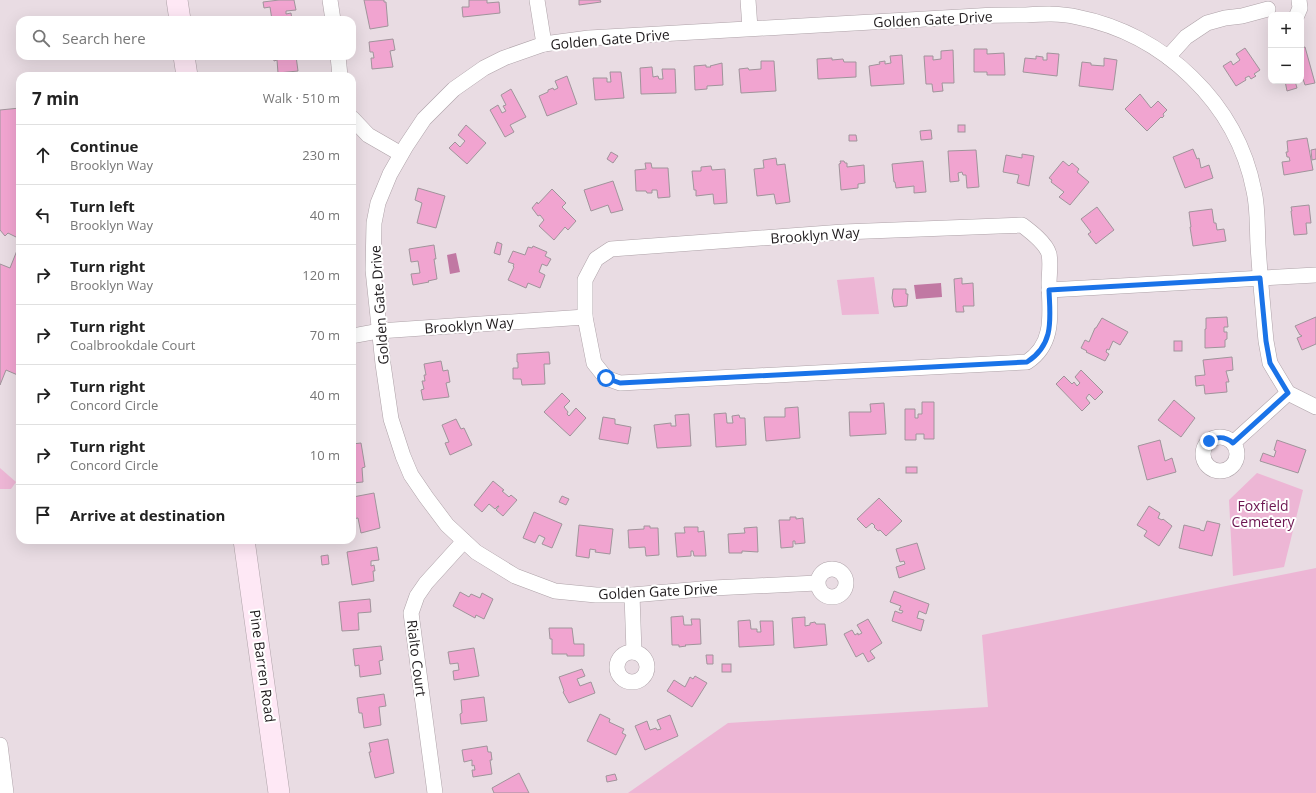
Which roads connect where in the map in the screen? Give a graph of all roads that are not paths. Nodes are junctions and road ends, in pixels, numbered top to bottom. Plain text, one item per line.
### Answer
1 (177, 0) edge
2 (330, 0) edge
3 (537, 0) edge
4 (748, 0) edge
5 (1299, 0) edge
6 (1269, 8) edge
7 (1298, 12) edge
8 (179, 16) edge
9 (332, 16) edge
10 (750, 28) junction
11 (544, 44) junction
12 (1168, 57) junction
13 (185, 60) edge
14 (338, 60) edge
15 (186, 72) edge
16 (340, 72) edge
17 (356, 122) edge
18 (401, 154) junction
19 (1316, 275) edge
20 (1260, 278) junction
21 (1049, 290) junction
22 (585, 318) junction
23 (379, 331) junction
24 (356, 335) edge
25 (1288, 393) junction
26 (1316, 407) edge
27 (1233, 443) dead end
28 (464, 541) junction
29 (245, 544) edge
30 (817, 583) dead end
31 (632, 595) junction
32 (634, 652) dead end
33 (0, 745) edge
34 (6, 793) edge
35 (279, 793) edge
36 (435, 793) edge

1 - 8 main road
2 - 9 street
3 - 11 street
4 - 10 street
5 - 7 street
6 - 12 street
10 - 11 street, Golden Gate Drive
10 - 12 street, Golden Gate Drive
11 - 18 street, Golden Gate Drive
12 - 20 street, Golden Gate Drive
13 - 15 main road
14 - 16 street
17 - 18 street
18 - 23 street, Golden Gate Drive
19 - 20 street
20 - 21 street
20 - 25 street, Golden Gate Drive
21 - 22 street, Brooklyn Way
21 - 22 street, Brooklyn Way
22 - 23 street, Brooklyn Way
23 - 24 street, Brooklyn Way
23 - 28 street, Golden Gate Drive
25 - 26 street
25 - 27 street
28 - 31 street, Golden Gate Drive
28 - 36 street, Rialto Court
29 - 35 main road, Pine Barren Road
30 - 31 street, Golden Gate Drive
31 - 32 street
33 - 34 street

